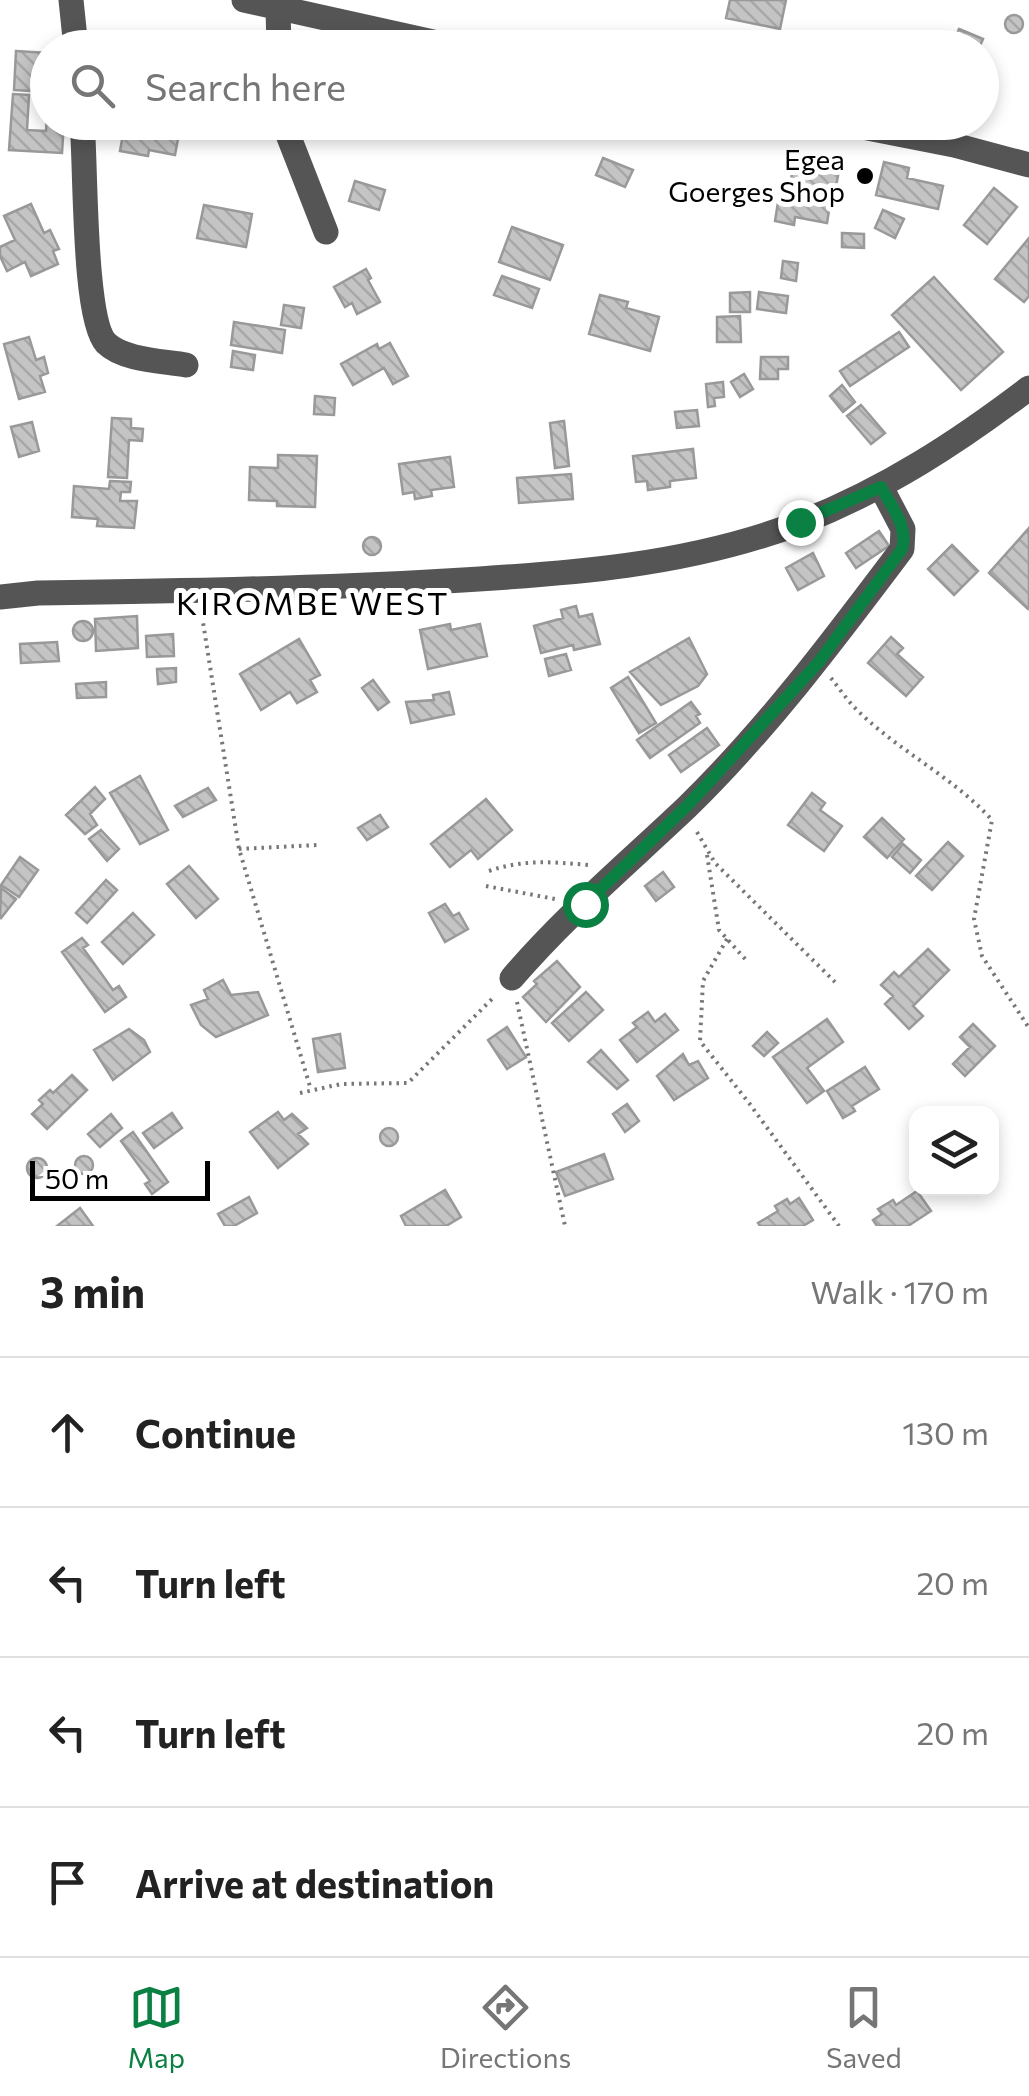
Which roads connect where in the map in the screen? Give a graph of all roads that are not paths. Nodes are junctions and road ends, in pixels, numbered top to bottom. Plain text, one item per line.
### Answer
1 (72, 0) edge
2 (244, 0) edge
3 (278, 9) junction
4 (74, 30) edge
5 (279, 30) edge
6 (376, 30) edge
7 (83, 140) edge
8 (291, 140) edge
9 (929, 140) edge
10 (1029, 165) edge
11 (326, 232) dead end
12 (186, 366) dead end
13 (1029, 388) edge
14 (881, 487) junction
15 (0, 596) edge
16 (512, 978) road end

1 - 4 street
2 - 3 street
3 - 5 street
3 - 6 street
7 - 12 street
8 - 11 street
9 - 10 street
13 - 14 street
14 - 15 street
14 - 16 street

